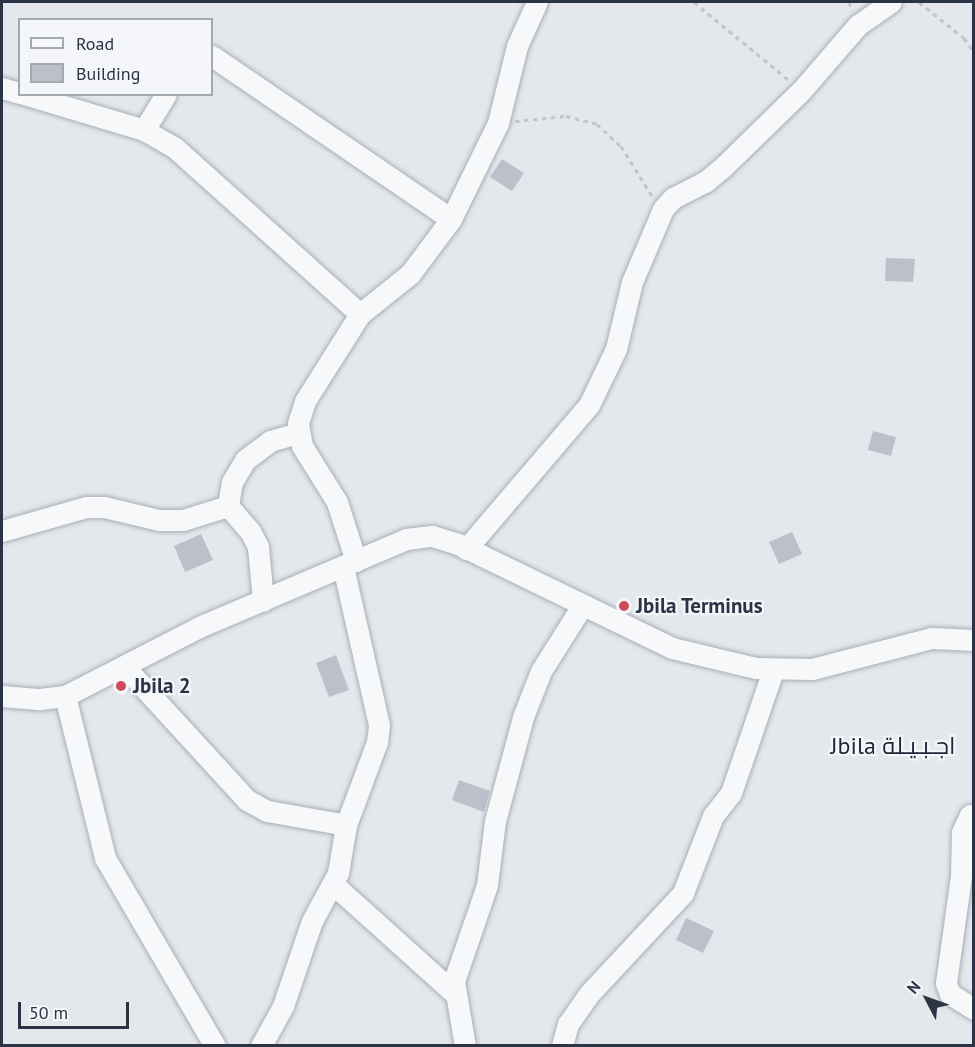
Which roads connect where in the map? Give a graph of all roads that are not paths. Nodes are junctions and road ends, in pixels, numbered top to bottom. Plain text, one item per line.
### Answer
1 (537, 2) edge
2 (891, 2) edge
3 (213, 57) edge
4 (2, 88) edge
5 (18, 92) edge
6 (31, 96) edge
7 (165, 96) edge
8 (144, 130) junction
9 (451, 219) junction
10 (360, 314) junction
11 (298, 433) junction
12 (228, 506) junction
13 (2, 531) edge
14 (466, 549) junction
15 (350, 564) junction
16 (263, 601) junction
17 (582, 606) junction
18 (974, 640) edge
19 (124, 666) junction
20 (773, 670) junction
21 (2, 696) edge
22 (65, 696) junction
23 (970, 815) dead end
24 (346, 825) junction
25 (333, 884) junction
26 (454, 993) junction
27 (974, 1009) edge
28 (215, 1046) edge
29 (261, 1046) edge
30 (465, 1046) edge
31 (562, 1046) edge

1 - 9 street
2 - 14 street
3 - 9 street
4 - 5 street
6 - 8 street
7 - 8 street
8 - 10 street
9 - 10 street
10 - 11 street
11 - 12 street
11 - 15 street
12 - 13 street
12 - 16 street
14 - 15 street
14 - 17 street
15 - 16 street
15 - 24 street
16 - 19 street
17 - 20 street
17 - 26 street
18 - 20 street
19 - 22 street
19 - 24 street
20 - 31 street
21 - 22 street
22 - 28 street
23 - 27 street
24 - 25 street
25 - 26 street
25 - 29 street
26 - 30 street

